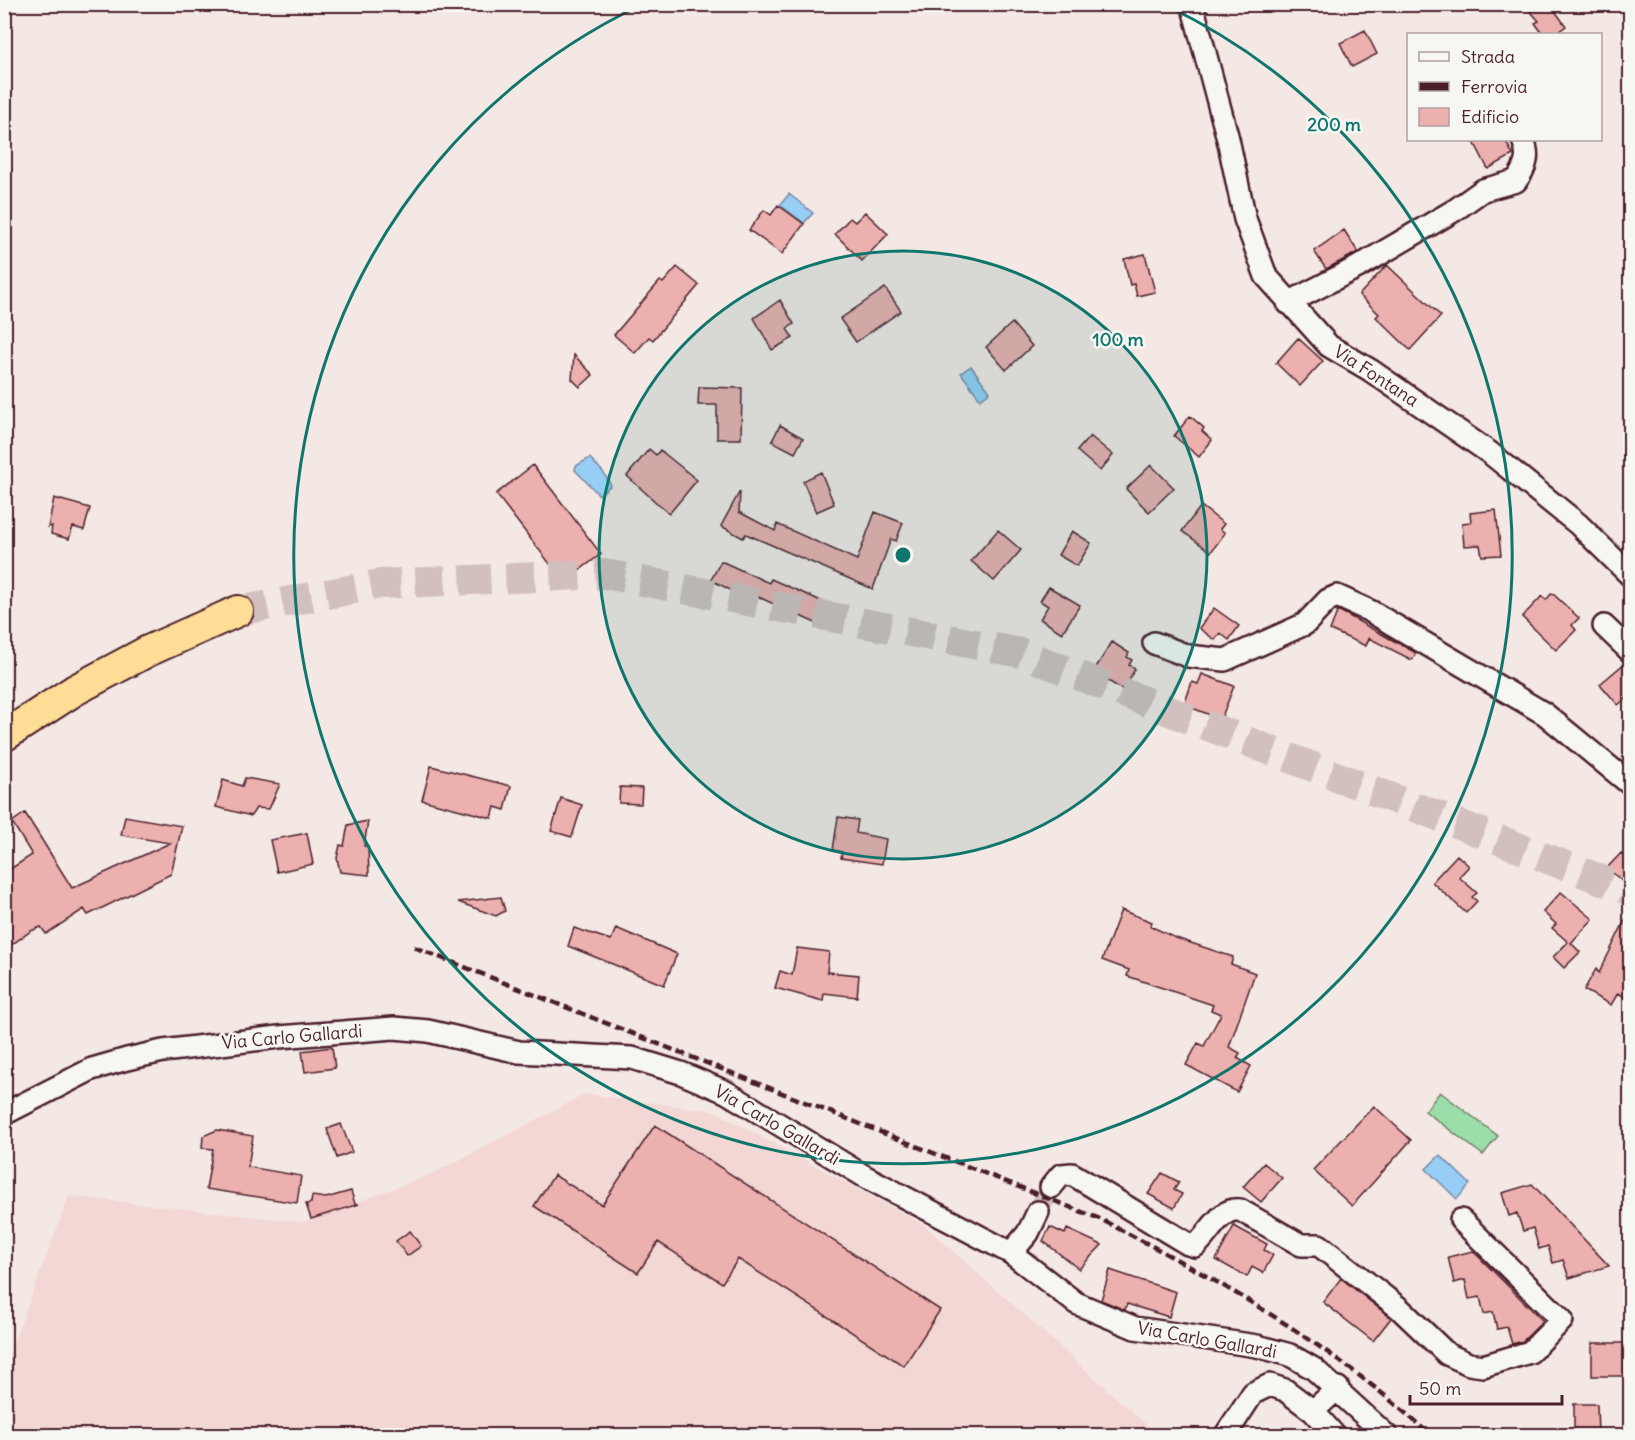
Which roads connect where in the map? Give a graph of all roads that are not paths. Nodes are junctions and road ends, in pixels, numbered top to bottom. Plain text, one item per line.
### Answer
1 (1192, 4) edge
2 (1523, 141) edge
3 (1288, 303) junction
4 (1630, 575) edge
5 (238, 611) tunnel mouth
6 (1604, 626) dead end
7 (1154, 643) dead end
8 (1630, 651) edge
9 (4, 736) edge
10 (1630, 784) edge
11 (4, 1114) edge
12 (1051, 1187) tunnel mouth
13 (1038, 1212) tunnel mouth
14 (1461, 1220) dead end
15 (1011, 1253) junction
16 (1338, 1388) junction
17 (1313, 1411) junction
18 (1225, 1436) edge
19 (1335, 1436) edge
20 (1387, 1436) edge

1 - 3 street, Via Fontana
2 - 3 street
3 - 4 street, Via Fontana
5 - 9 highway
6 - 8 street
7 - 10 street
11 - 15 street, Via Carlo Gallardi
12 - 14 street
13 - 15 street
15 - 16 street, Via Carlo Gallardi
16 - 17 street
16 - 20 street, Via Carlo Gallardi
17 - 18 street
17 - 19 street

